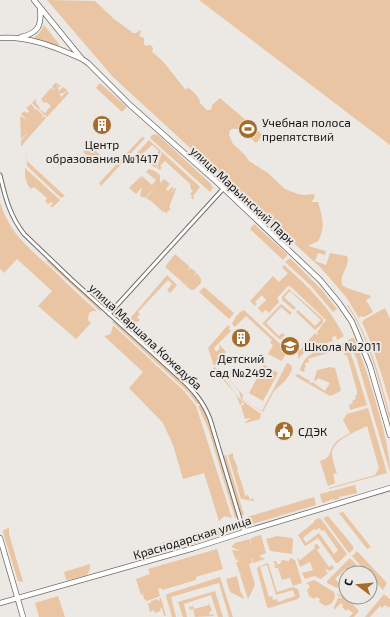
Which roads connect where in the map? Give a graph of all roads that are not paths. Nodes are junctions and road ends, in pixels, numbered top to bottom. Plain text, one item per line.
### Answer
1 (34, 0) edge
2 (40, 7) junction
3 (0, 38) edge
4 (15, 38) junction
5 (82, 59) junction
6 (0, 175) edge
7 (223, 189) junction
8 (109, 314) junction
9 (390, 435) edge
10 (390, 488) edge
11 (244, 532) junction
12 (0, 538) edge
13 (18, 599) junction
14 (0, 603) edge
15 (23, 617) edge

1 - 2 main road, улица Марьинский Парк
2 - 4 main road
2 - 5 main road, улица Марьинский Парк
3 - 4 main road
4 - 5 main road
5 - 7 main road, улица Марьинский Парк
6 - 8 street, улица Маршала Кожедуба
7 - 8 street
7 - 9 main road, улица Марьинский Парк
8 - 11 street, улица Маршала Кожедуба
10 - 11 main road, Краснодарская улица
11 - 13 main road, Краснодарская улица
12 - 13 main road
13 - 14 main road, Краснодарская улица
13 - 15 main road

